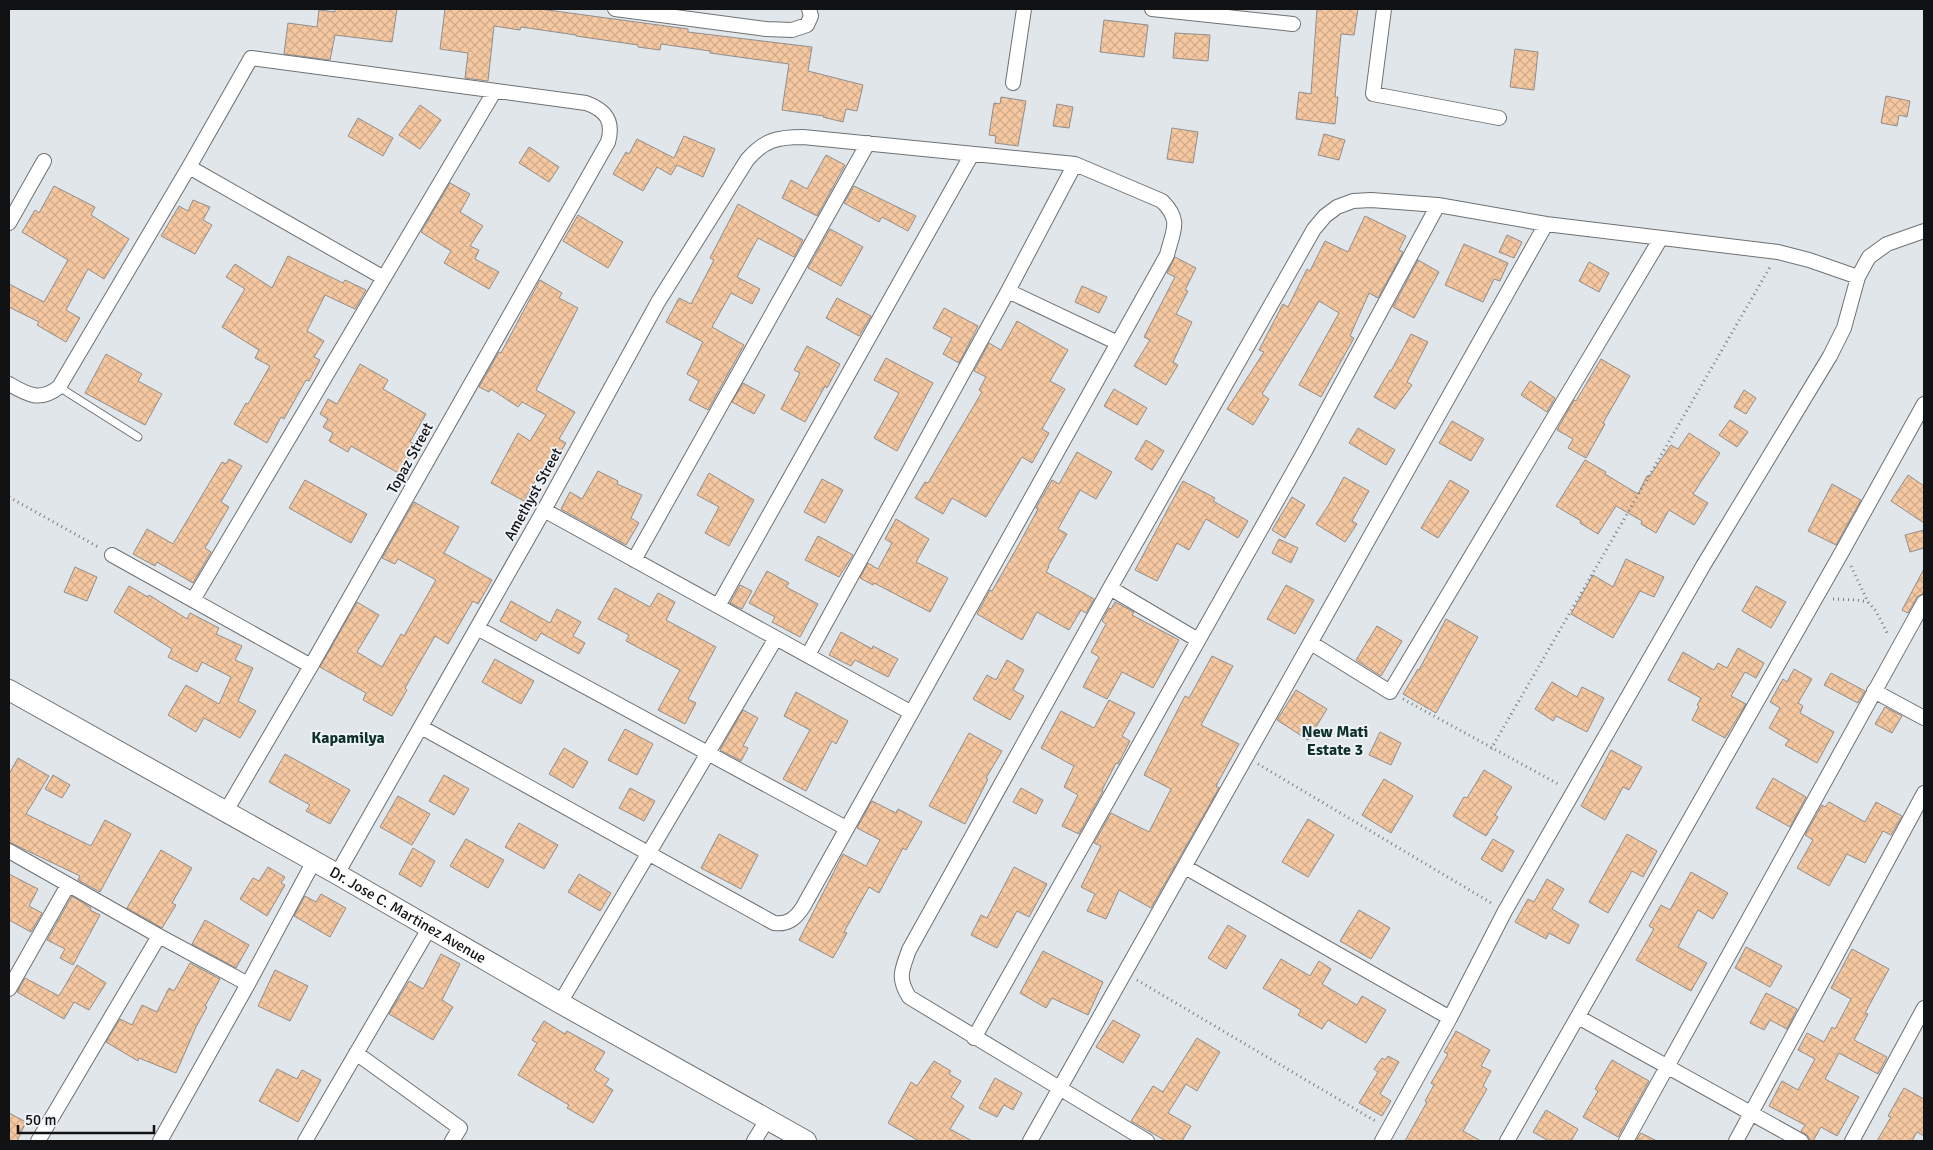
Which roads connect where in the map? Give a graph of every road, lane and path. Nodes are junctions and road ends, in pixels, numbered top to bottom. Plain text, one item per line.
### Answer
1 (615, 9) edge
2 (684, 9) edge
3 (809, 9) edge
4 (1024, 9) edge
5 (1152, 9) edge
6 (1384, 9) edge
7 (695, 19) junction
8 (1292, 24) dead end
9 (1013, 83) dead end
10 (494, 92) junction
11 (1499, 118) dead end
12 (868, 143) junction
13 (972, 154) junction
14 (44, 161) dead end
15 (1075, 164) junction
16 (189, 167) junction
17 (1438, 206) junction
18 (9, 223) edge
19 (1546, 224) junction
20 (1924, 231) edge
21 (1661, 238) junction
22 (1778, 252) junction
23 (1858, 277) junction
24 (384, 278) junction
25 (1008, 291) junction
26 (1118, 344) junction
27 (9, 384) edge
28 (59, 387) junction
29 (1924, 404) edge
30 (138, 437) dead end
31 (9, 497) edge
32 (544, 510) junction
33 (1843, 550) junction
34 (112, 555) joint
35 (634, 560) junction
36 (1110, 588) junction
37 (1815, 599) junction
38 (193, 600) junction
39 (1868, 602) junction
40 (1924, 602) edge
41 (718, 606) junction
42 (477, 628) junction
43 (776, 638) junction
44 (1198, 640) junction
45 (1310, 644) junction
46 (808, 656) junction
47 (1892, 658) junction
48 (311, 666) junction
49 (9, 690) edge
50 (1874, 691) junction
51 (1390, 692) junction
52 (910, 712) junction
53 (1924, 718) edge
54 (421, 727) junction
55 (1491, 748) junction
56 (708, 753) junction
57 (1247, 757) junction
58 (1574, 792) junction
59 (1924, 793) edge
60 (226, 811) junction
61 (846, 828) junction
62 (9, 851) edge
63 (650, 854) junction
64 (314, 861) junction
65 (1185, 867) junction
66 (337, 874) junction
67 (68, 885) junction
68 (1505, 911) junction
69 (430, 927) junction
70 (159, 936) junction
71 (1126, 973) junction
72 (248, 984) junction
73 (9, 989) edge
74 (560, 1003) junction
75 (1924, 1008) edge
76 (1578, 1017) junction
77 (1450, 1018) junction
78 (974, 1038) junction
79 (356, 1053) junction
80 (1667, 1067) junction
81 (1060, 1089) junction
82 (1751, 1114) junction
83 (767, 1120) junction
84 (1386, 1135) edge
85 (38, 1141) edge
86 (160, 1141) edge
87 (306, 1141) edge
88 (452, 1141) edge
89 (754, 1141) edge
90 (806, 1141) edge
91 (1030, 1141) edge
92 (1147, 1141) edge
93 (1507, 1141) edge
94 (1626, 1141) edge
95 (1736, 1141) edge
96 (1801, 1141) edge
97 (1852, 1141) edge

1 - 7 street
2 - 7 street
3 - 7 street
4 - 9 street
5 - 8 street
6 - 11 street
10 - 16 street
10 - 24 street
10 - 48 street, Topaz Street
12 - 13 street
12 - 32 street, Amethyst Street
12 - 35 street
13 - 15 street
13 - 41 street
14 - 18 street
15 - 25 street
15 - 26 street
16 - 24 street
16 - 28 street
17 - 19 street
17 - 36 street
17 - 44 street
19 - 21 street
19 - 45 street
20 - 23 street
21 - 22 street
21 - 51 street
22 - 23 street
22 - 55 path
23 - 58 street
24 - 38 street
25 - 26 street
25 - 46 street
26 - 52 street
27 - 28 street
28 - 30 lane
29 - 33 street
31 - 34 path
32 - 35 street
32 - 42 street, Amethyst Street
33 - 37 street
33 - 39 path
34 - 38 street
35 - 41 street
36 - 44 street
36 - 78 street
37 - 39 path
37 - 76 street
38 - 48 street
39 - 47 path
40 - 47 street
41 - 43 street
42 - 54 street, Amethyst Street
42 - 56 street
43 - 46 street
43 - 56 street
44 - 78 street
45 - 51 street
45 - 57 street
46 - 52 street
47 - 50 street
48 - 60 street, Topaz Street
49 - 60 street, Dr. Jose C. Martinez Avenue
50 - 53 street
50 - 80 street
51 - 55 path
52 - 61 street
54 - 63 street
54 - 66 street, Amethyst Street
55 - 58 path
56 - 61 street
56 - 63 street
57 - 65 street
57 - 68 path
58 - 68 street
59 - 82 street
60 - 64 street, Dr. Jose C. Martinez Avenue
61 - 63 street
62 - 67 street
63 - 74 street
64 - 66 street, Dr. Jose C. Martinez Avenue
64 - 72 street
65 - 71 street
65 - 77 street
66 - 69 street, Dr. Jose C. Martinez Avenue
67 - 70 street
67 - 73 street
68 - 77 street
69 - 74 street, Dr. Jose C. Martinez Avenue
69 - 79 street
70 - 72 street
70 - 85 street
71 - 81 street
71 - 84 path
72 - 86 street
74 - 83 street, Dr. Jose C. Martinez Avenue
75 - 97 street
76 - 80 street
76 - 93 street
77 - 84 street
78 - 81 street
79 - 87 street
79 - 88 street
80 - 82 street
80 - 94 street
81 - 91 street
81 - 92 street
82 - 95 street
82 - 96 street
83 - 89 street
83 - 90 street, Dr. Jose C. Martinez Avenue

